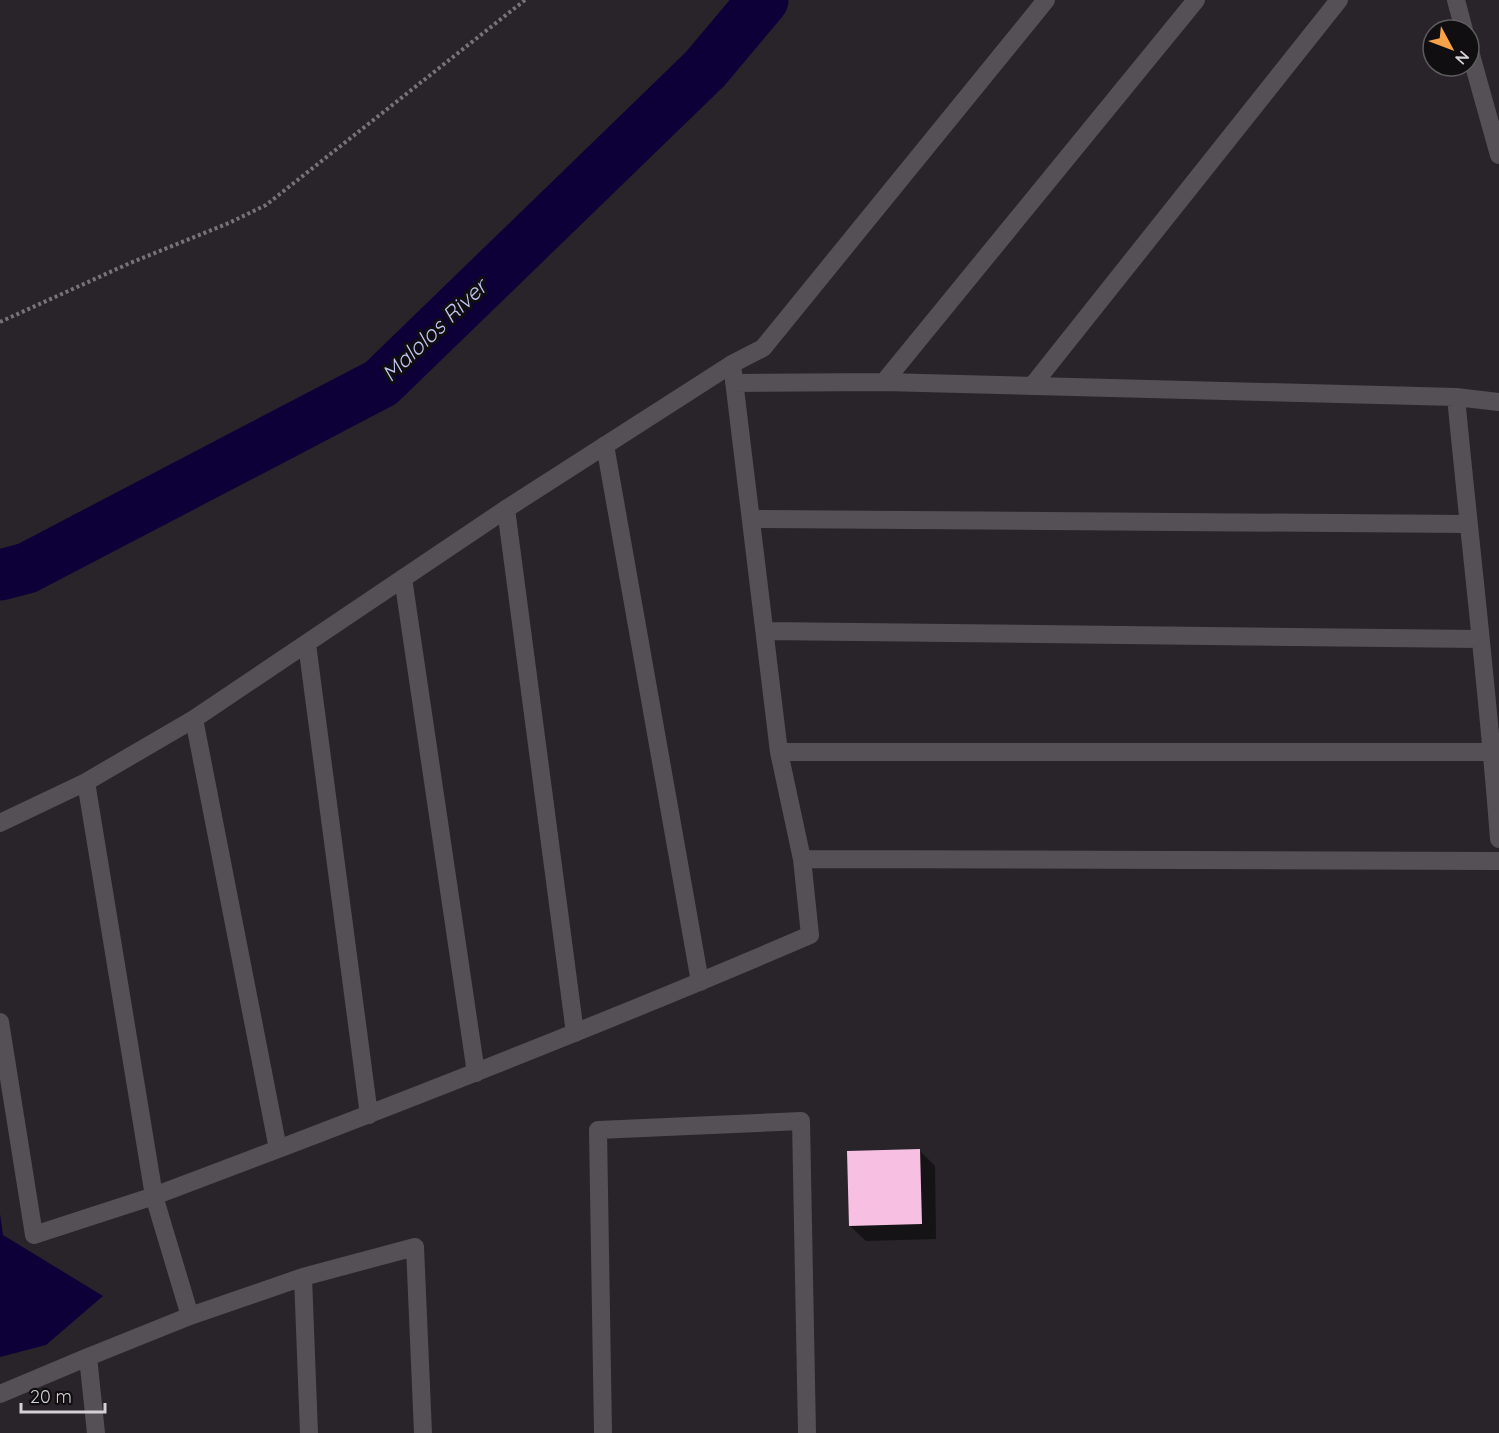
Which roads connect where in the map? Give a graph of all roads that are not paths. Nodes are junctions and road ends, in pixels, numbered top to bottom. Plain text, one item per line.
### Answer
1 (1046, 0) edge
2 (1196, 0) edge
3 (1340, 0) edge
4 (1456, 0) edge
5 (1461, 18) edge
6 (1477, 78) edge
7 (1499, 155) edge
8 (732, 364) junction
9 (884, 382) junction
10 (734, 383) junction
11 (1032, 386) junction
12 (1456, 397) junction
13 (1499, 402) edge
14 (605, 445) junction
15 (506, 509) junction
16 (751, 519) junction
17 (1468, 524) junction
18 (403, 578) junction
19 (765, 631) junction
20 (1479, 639) junction
21 (307, 644) junction
22 (194, 720) junction
23 (779, 752) junction
24 (1492, 752) junction
25 (86, 782) junction
26 (0, 823) edge
27 (1499, 839) edge
28 (802, 859) junction
29 (1499, 861) edge
30 (700, 982) junction
31 (0, 1022) edge
32 (575, 1033) junction
33 (476, 1072) junction
34 (369, 1115) junction
35 (278, 1149) junction
36 (154, 1196) junction
37 (303, 1277) junction
38 (190, 1316) junction
39 (88, 1357) junction
40 (0, 1394) edge
41 (96, 1433) edge
42 (309, 1433) edge
43 (423, 1433) edge
44 (603, 1433) edge
45 (807, 1433) edge

1 - 8 street
2 - 9 street
3 - 11 street
4 - 5 street
6 - 7 street
8 - 10 street
8 - 14 street
9 - 10 street
9 - 11 street
10 - 16 street
11 - 12 street
12 - 13 street
12 - 17 street
14 - 15 street
14 - 30 street
15 - 18 street
15 - 32 street
16 - 17 street
16 - 19 street
17 - 20 street
18 - 21 street
18 - 33 street
19 - 20 street
19 - 23 street
20 - 24 street
21 - 22 street
21 - 34 street
22 - 25 street
22 - 35 street
23 - 24 street
23 - 28 street
24 - 27 street
25 - 26 street
25 - 36 street
28 - 29 street
28 - 30 street
30 - 32 street
31 - 36 street
32 - 33 street
33 - 34 street
34 - 35 street
35 - 36 street
36 - 38 street
37 - 38 street
37 - 42 street
37 - 43 street
38 - 39 street
39 - 40 street
39 - 41 street
44 - 45 street

